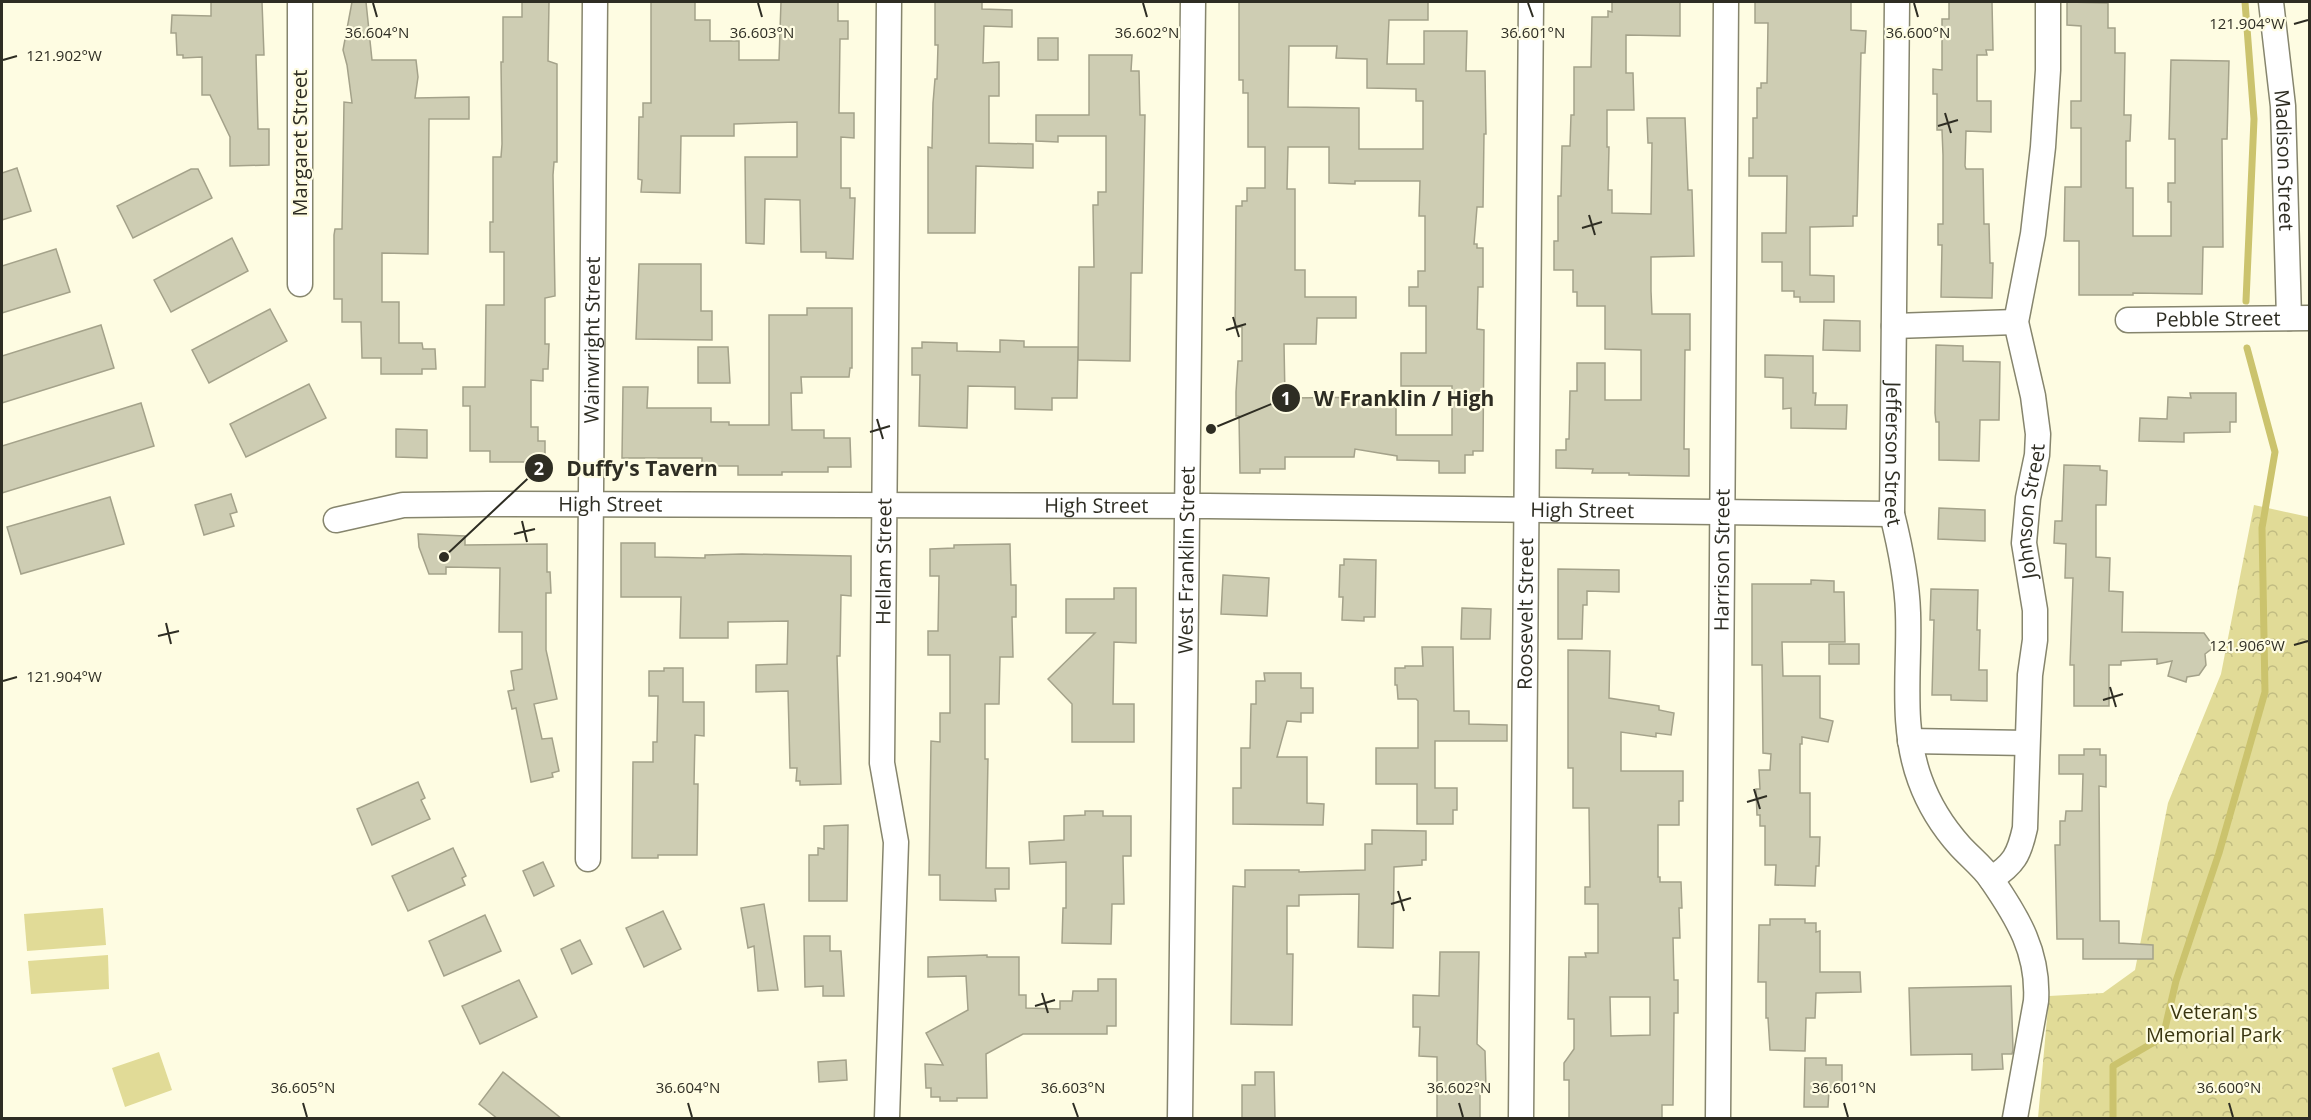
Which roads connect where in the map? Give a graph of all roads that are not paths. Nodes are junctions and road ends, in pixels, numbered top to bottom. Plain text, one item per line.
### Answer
1 (300, 2) edge
2 (595, 2) edge
3 (889, 2) edge
4 (1193, 2) edge
5 (1531, 2) edge
6 (1726, 2) edge
7 (1897, 2) edge
8 (2048, 2) edge
9 (2271, 2) edge
10 (300, 284) dead end
11 (2299, 318) edge
12 (2127, 320) dead end
13 (2016, 322) junction
14 (1894, 326) junction
15 (590, 506) junction
16 (883, 506) junction
17 (1187, 506) junction
18 (1528, 510) junction
19 (1722, 512) junction
20 (1892, 514) junction
21 (336, 520) dead end
22 (1910, 741) junction
23 (2027, 743) junction
24 (588, 859) dead end
25 (1991, 879) junction
26 (887, 1119) edge
27 (1180, 1119) edge
28 (1521, 1119) edge
29 (1718, 1119) edge
30 (2015, 1119) edge

1 - 10 street, Margaret Street
2 - 15 street, Wainwright Street
3 - 16 street, Hellam Street
4 - 17 street, West Franklin Street
5 - 18 street, Roosevelt Street
6 - 19 street, Harrison Street
7 - 14 street, Jefferson Street
8 - 13 street, Johnson Street
9 - 11 street, Madison Street
11 - 12 street, Pebble Street
13 - 14 street
13 - 23 street, Johnson Street
14 - 20 street, Jefferson Street
15 - 16 street, High Street
15 - 21 street, High Street
15 - 24 street, Wainwright Street
16 - 17 street, High Street
16 - 26 street, Hellam Street
17 - 18 street, High Street
17 - 27 street, West Franklin Street
18 - 19 street, High Street
18 - 28 street, Roosevelt Street
19 - 20 street, High Street
19 - 29 street, Harrison Street
20 - 22 street, Jefferson Street
22 - 23 street
22 - 25 street, Jefferson Street
23 - 25 street, Johnson Street
25 - 30 street

